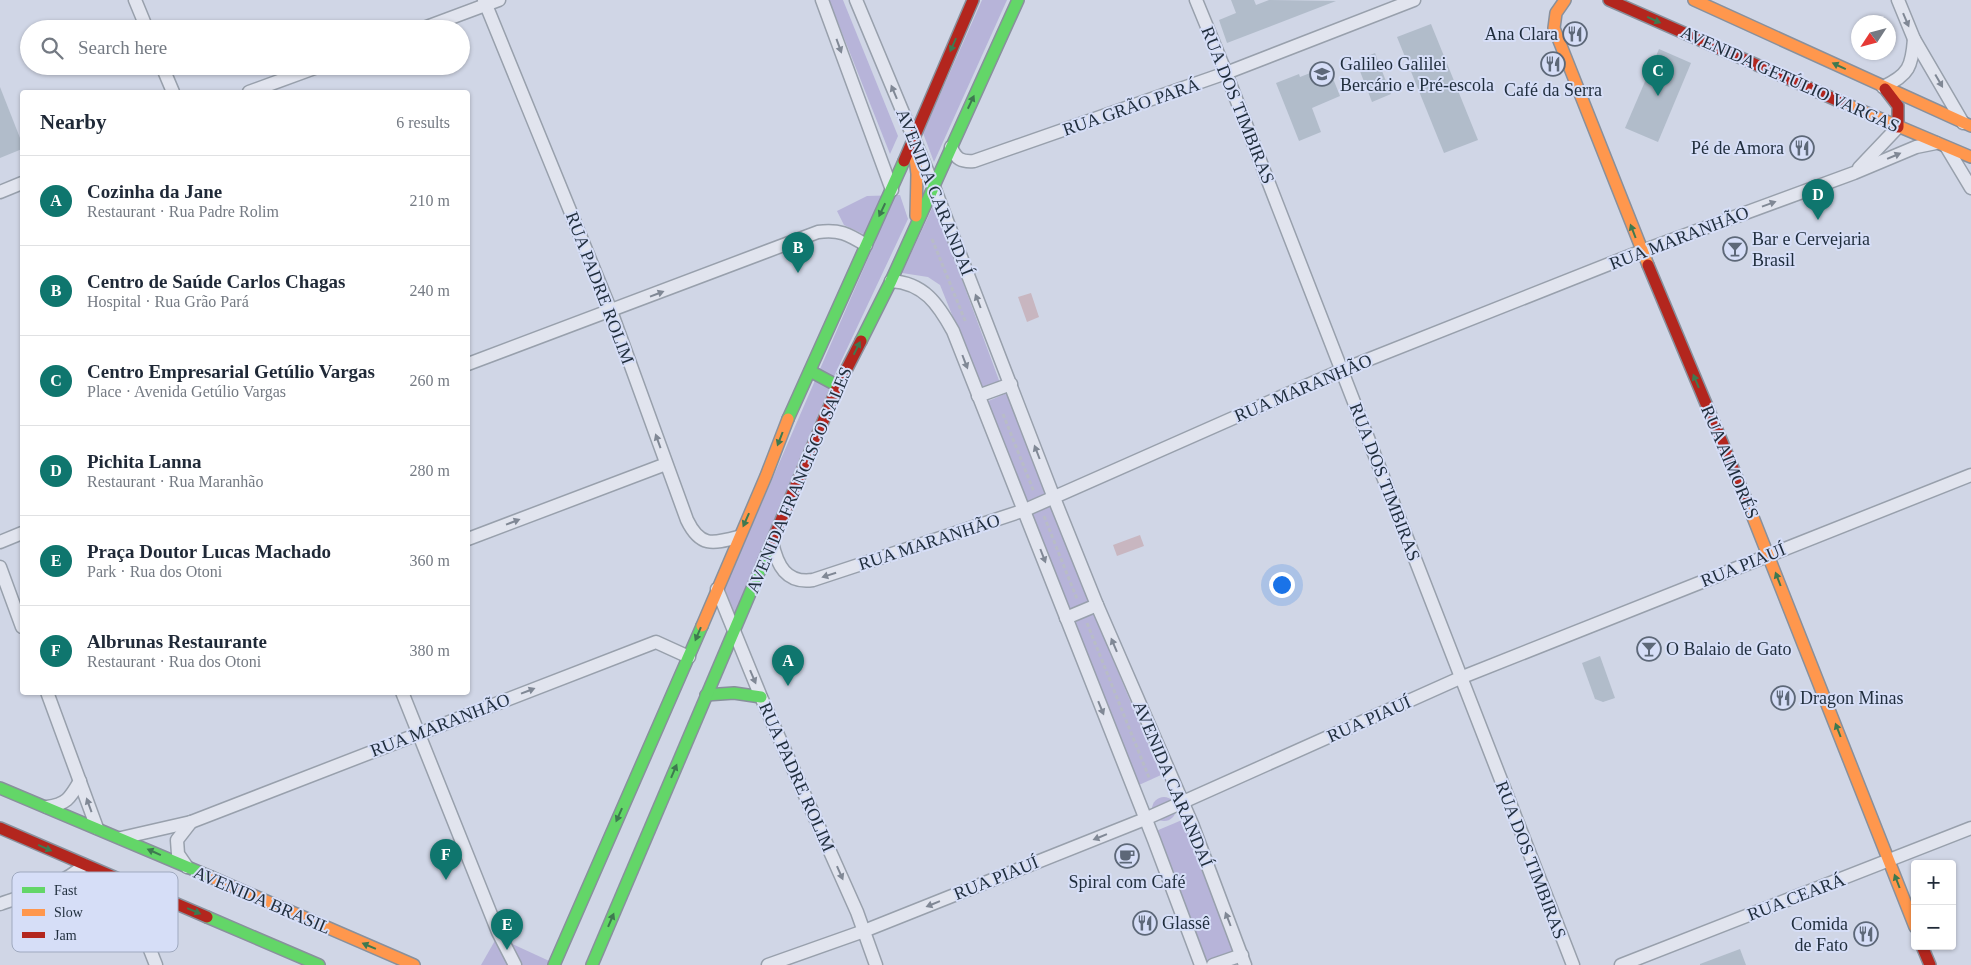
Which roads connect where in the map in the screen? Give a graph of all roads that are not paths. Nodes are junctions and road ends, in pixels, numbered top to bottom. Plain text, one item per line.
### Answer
1 (135, 0) edge
2 (499, 0) edge
3 (822, 0) edge
4 (856, 0) edge
5 (973, 0) edge
6 (1018, 0) edge
7 (1196, 0) edge
8 (1414, 0) edge
9 (1565, 0) edge
10 (1610, 0) edge
11 (1694, 0) edge
12 (1898, 0) edge
13 (485, 2) edge
14 (1401, 2) edge
15 (143, 20) edge
16 (442, 20) edge
17 (1914, 39) junction
18 (1226, 73) junction
19 (166, 75) edge
20 (295, 75) edge
21 (1883, 87) junction
22 (172, 90) edge
23 (254, 90) edge
24 (1967, 124) edge
25 (1898, 127) junction
26 (913, 137) junction
27 (1971, 137) edge
28 (1942, 145) junction
29 (950, 147) junction
30 (1971, 157) edge
31 (1854, 173) junction
32 (20, 184) edge
33 (934, 186) junction
34 (1971, 188) edge
35 (892, 190) junction
36 (0, 192) edge
37 (914, 229) junction
38 (866, 245) junction
39 (1642, 252) junction
40 (890, 281) junction
41 (611, 311) junction
42 (470, 363) edge
43 (1342, 370) junction
44 (810, 371) junction
45 (1011, 384) junction
46 (838, 386) junction
47 (978, 396) junction
48 (666, 464) junction
49 (1971, 475) edge
50 (1054, 498) junction
51 (1025, 510) junction
52 (20, 534) edge
53 (738, 537) junction
54 (470, 538) edge
55 (0, 542) edge
56 (772, 542) junction
57 (1769, 555) junction
58 (0, 567) edge
59 (717, 589) junction
60 (1097, 605) junction
61 (1066, 618) junction
62 (20, 622) edge
63 (734, 632) junction
64 (688, 657) junction
65 (1460, 678) junction
66 (48, 695) edge
67 (403, 695) edge
68 (706, 695) junction
69 (761, 697) junction
70 (417, 734) junction
71 (80, 781) junction
72 (0, 788) edge
73 (1182, 802) junction
74 (46, 808) junction
75 (1145, 819) junction
76 (191, 822) junction
77 (0, 828) edge
78 (97, 828) junction
79 (1971, 828) edge
80 (121, 838) junction
81 (1889, 860) junction
82 (84, 865) junction
83 (187, 867) junction
84 (77, 872) edge
85 (101, 872) edge
86 (12, 899) edge
87 (0, 904) edge
88 (178, 905) edge
89 (1911, 917) edge
90 (864, 931) junction
91 (1924, 950) edge
92 (151, 952) edge
93 (1244, 960) edge
94 (156, 965) edge
95 (319, 965) edge
96 (414, 965) edge
97 (515, 965) edge
98 (554, 965) edge
99 (592, 965) edge
100 (768, 965) edge
101 (876, 965) edge
102 (1201, 965) edge
103 (1214, 965) edge
104 (1573, 965) edge
105 (1620, 965) edge
106 (1930, 965) edge

1 - 15 street
2 - 13 street
3 -> 35 street
26 -> 4 street, AVENIDA CARANDAÍ
5 -> 26 street, AVENIDA FRANCISCO SALES
29 -> 6 street, AVENIDA FRANCISCO SALES
7 - 18 street, RUA DOS TIMBIRAS
8 - 14 street, RUA GRÃO PARÁ
39 -> 9 street, RUA AIMORÉS
10 -> 25 street, AVENIDA GETÚLIO VARGAS
21 -> 11 street, AVENIDA GETÚLIO VARGAS
12 -> 17 street
13 - 16 street
13 - 41 street, RUA PADRE ROLIM
14 - 18 street, RUA GRÃO PARÁ
17 - 21 street
17 -> 24 street
18 - 29 street, RUA GRÃO PARÁ
18 - 43 street, RUA DOS TIMBIRAS
19 - 22 street
20 - 23 street
21 - 24 street, AVENIDA GETÚLIO VARGAS
21 - 25 street
24 - 27 street
25 - 28 street, AVENIDA GETÚLIO VARGAS
25 - 31 street, RUA MARANHÃO
26 - 33 street, AVENIDA CARANDAÍ
26 - 35 street, AVENIDA FRANCISCO SALES
26 - 37 street
28 - 30 street, AVENIDA GETÚLIO VARGAS
31 -> 28 street, RUA MARANHÃO
28 - 34 street
29 - 33 street, AVENIDA FRANCISCO SALES
39 -> 31 street, RUA MARANHÃO
32 - 36 street
33 - 37 street, AVENIDA FRANCISCO SALES
45 -> 33 street, AVENIDA CARANDAÍ
35 -> 38 street, AVENIDA FRANCISCO SALES
37 - 40 street, AVENIDA FRANCISCO SALES
41 -> 38 street
38 - 44 street, AVENIDA FRANCISCO SALES
39 - 43 street, RUA MARANHÃO
57 -> 39 street, RUA AIMORÉS
46 -> 40 street, AVENIDA FRANCISCO SALES
40 -> 47 street, AVENIDA CARANDAÍ
41 - 42 street
48 -> 41 street, RUA PADRE ROLIM
43 - 50 street, RUA MARANHÃO
43 - 65 street, RUA DOS TIMBIRAS
44 - 46 street
44 -> 53 street, AVENIDA FRANCISCO SALES
45 - 47 street
50 -> 45 street, AVENIDA CARANDAÍ
46 - 56 street, AVENIDA FRANCISCO SALES
47 - 51 street, AVENIDA CARANDAÍ
48 - 53 street, RUA PADRE ROLIM
54 -> 48 street
49 - 57 street, RUA PIAUÍ
50 - 51 street, RUA MARANHÃO
50 - 60 street, AVENIDA CARANDAÍ
51 -> 56 street, RUA MARANHÃO
51 -> 61 street, AVENIDA CARANDAÍ
52 - 55 street
53 - 59 street, AVENIDA FRANCISCO SALES
56 - 63 street, AVENIDA FRANCISCO SALES
57 - 65 street, RUA PIAUÍ
81 -> 57 street, RUA AIMORÉS
58 - 62 street
59 - 63 street, RUA PADRE ROLIM
59 -> 64 street, AVENIDA FRANCISCO SALES
60 - 61 street
73 -> 60 street, AVENIDA CARANDAÍ
61 -> 75 street, AVENIDA CARANDAÍ
63 - 68 street, AVENIDA FRANCISCO SALES
63 -> 69 street, RUA PADRE ROLIM
70 -> 64 street, RUA MARANHÃO
64 -> 98 street, AVENIDA FRANCISCO SALES
65 - 73 street, RUA PIAUÍ
65 - 104 street, RUA DOS TIMBIRAS
66 - 71 street
67 - 70 street
68 - 69 street
99 -> 68 street, AVENIDA FRANCISCO SALES
69 -> 90 street, RUA PADRE ROLIM
70 - 76 street, RUA MARANHÃO
70 - 97 street
71 - 74 street
78 -> 71 street
72 - 74 street, AVENIDA BRASIL
73 - 75 street, RUA PIAUÍ
93 -> 73 street, AVENIDA CARANDAÍ
74 - 78 street, AVENIDA BRASIL
75 -> 90 street, RUA PIAUÍ
75 - 102 street, AVENIDA CARANDAÍ
76 - 80 street, RUA MARANHÃO
76 - 83 street
77 -> 82 street, AVENIDA BRASIL
78 - 80 street, AVENIDA BRASIL
79 - 81 street, RUA CEARÁ
83 -> 80 street, AVENIDA BRASIL
89 -> 81 street, RUA AIMORÉS
81 - 105 street, RUA CEARÁ
82 - 84 street
82 - 85 street, AVENIDA BRASIL
96 -> 83 street, AVENIDA BRASIL
86 - 87 street
88 -> 95 street, AVENIDA BRASIL
90 - 100 street, RUA PIAUÍ
90 - 101 street, RUA PADRE ROLIM
91 - 106 street
92 - 94 street
93 - 103 street

